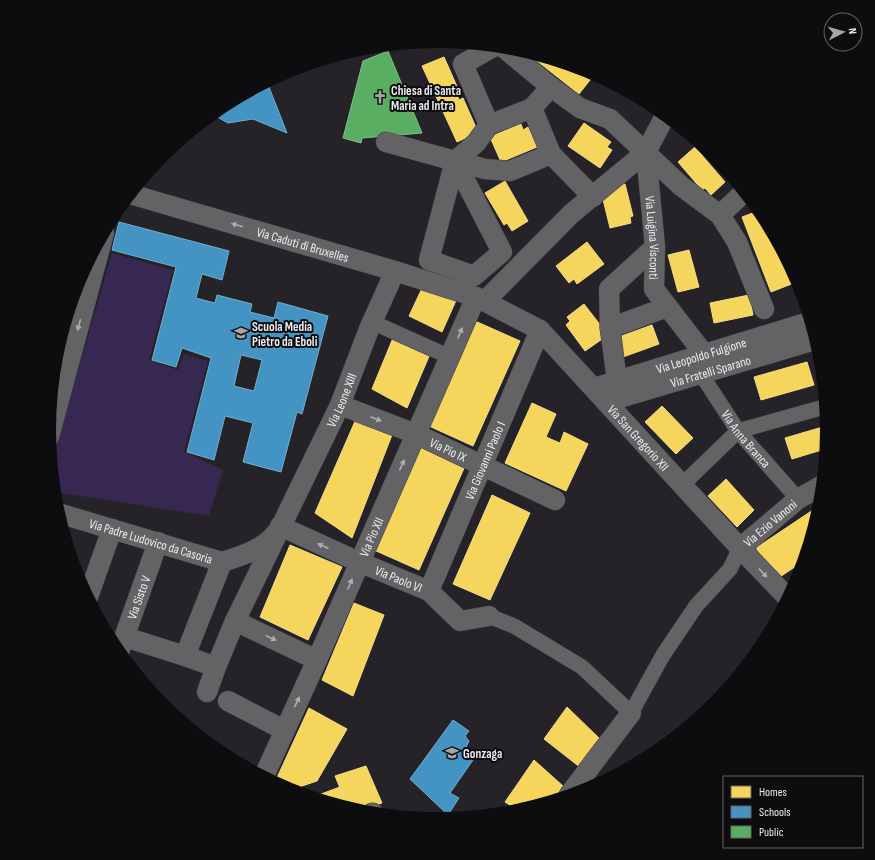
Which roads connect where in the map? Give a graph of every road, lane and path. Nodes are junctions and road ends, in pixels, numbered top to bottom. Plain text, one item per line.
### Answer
1 (485, 51) edge
2 (513, 55) edge
3 (551, 87) junction
4 (532, 108) junction
5 (662, 121) edge
6 (489, 125) junction
7 (386, 142) dead end
8 (646, 152) junction
9 (551, 154) junction
10 (455, 161) junction
11 (135, 196) edge
12 (740, 196) dead end
13 (593, 197) junction
14 (720, 215) junction
15 (655, 247) junction
16 (98, 256) edge
17 (395, 271) junction
18 (480, 299) junction
19 (667, 307) junction
20 (764, 309) dead end
21 (372, 322) junction
22 (804, 324) edge
23 (610, 328) junction
24 (540, 330) junction
25 (809, 342) edge
26 (704, 354) junction
27 (450, 357) junction
28 (701, 374) junction
29 (617, 381) junction
30 (600, 395) junction
31 (340, 405) junction
32 (819, 408) edge
33 (56, 411) edge
34 (738, 431) junction
35 (416, 434) junction
36 (483, 465) junction
37 (682, 485) junction
38 (814, 490) edge
39 (798, 499) junction
40 (555, 500) dead end
41 (66, 515) edge
42 (280, 526) junction
43 (112, 529) junction
44 (158, 542) junction
45 (740, 548) junction
46 (222, 562) junction
47 (359, 562) junction
48 (91, 589) edge
49 (429, 590) junction
50 (783, 593) edge
51 (489, 616) joint
52 (235, 621) junction
53 (122, 644) edge
54 (185, 656) junction
55 (317, 660) junction
56 (216, 667) junction
57 (207, 692) dead end
58 (228, 701) dead end
59 (630, 713) junction
60 (284, 730) junction
61 (266, 771) edge
62 (576, 786) edge

1 - 6 street
2 - 3 street
3 - 4 street
3 - 8 street
4 - 6 street
4 - 9 street
5 - 8 street
6 - 10 street
7 - 10 street
8 - 13 street
8 - 14 street
8 - 15 street, Via Luigina Visconti
9 - 10 street
9 - 13 street
10 - 10 street
17 -> 11 street, Via Caduti di Bruxelles
12 - 14 street
13 - 18 street
14 - 20 street
15 - 19 street, Via Luigina Visconti
15 - 23 street
16 -> 33 street
17 - 18 street, Via Caduti di Bruxelles
17 - 21 street, Via Leone XIII
18 - 24 street, Via San Gregorio XII
27 -> 18 street, Via Pio XII
19 - 23 street
19 - 26 street, Via Luigina Visconti
21 - 27 street
21 - 31 street, Via Leone XIII
22 - 26 street, Via Leopoldo Fulgione
23 - 29 street
24 - 30 street, Via San Gregorio XII
24 - 36 street, Via Giovanni Paolo I
25 - 28 street, Via Fratelli Sparano
26 - 29 street, Via Leopoldo Fulgione
27 - 35 street, Via Pio XII
28 - 30 street, Via Fratelli Sparano
28 - 34 street, Via Anna Branca
29 - 30 street, Via Leopoldo Fulgione
30 - 37 street, Via San Gregorio XII
31 -> 35 street, Via Pio IX
31 - 42 street, Via Leone XIII
32 - 34 street
34 - 37 street
34 - 39 street, Via Anna Branca
35 - 36 street, Via Pio IX
47 -> 35 street, Via Pio XII
36 - 40 street, Via Pio IX
36 - 49 street, Via Giovanni Paolo I
37 - 45 street, Via San Gregorio XII
38 - 39 street, Via Ezio Vanoni
39 - 45 street, Via Ezio Vanoni
41 - 43 street, Via Padre Ludovico da Casoria
42 - 46 street, Via Padre Ludovico da Casoria
47 -> 42 street, Via Paolo VI
42 - 52 street
43 - 44 street, Via Padre Ludovico da Casoria
43 - 48 street
44 - 46 street, Via Padre Ludovico da Casoria
44 - 53 street, Via Sisto V
45 -> 50 street, Via San Gregorio XII
45 - 59 street
46 - 54 street
47 - 49 street, Via Paolo VI
55 -> 47 street, Via Pio XII
49 - 51 street, Via Paolo VI
51 - 59 street
52 -> 55 street
52 - 56 street
53 - 54 street
54 - 56 street
60 -> 55 street, Via Pio XII
56 - 57 street
58 - 60 street
59 - 62 street
60 - 61 street, Via Pio XII

